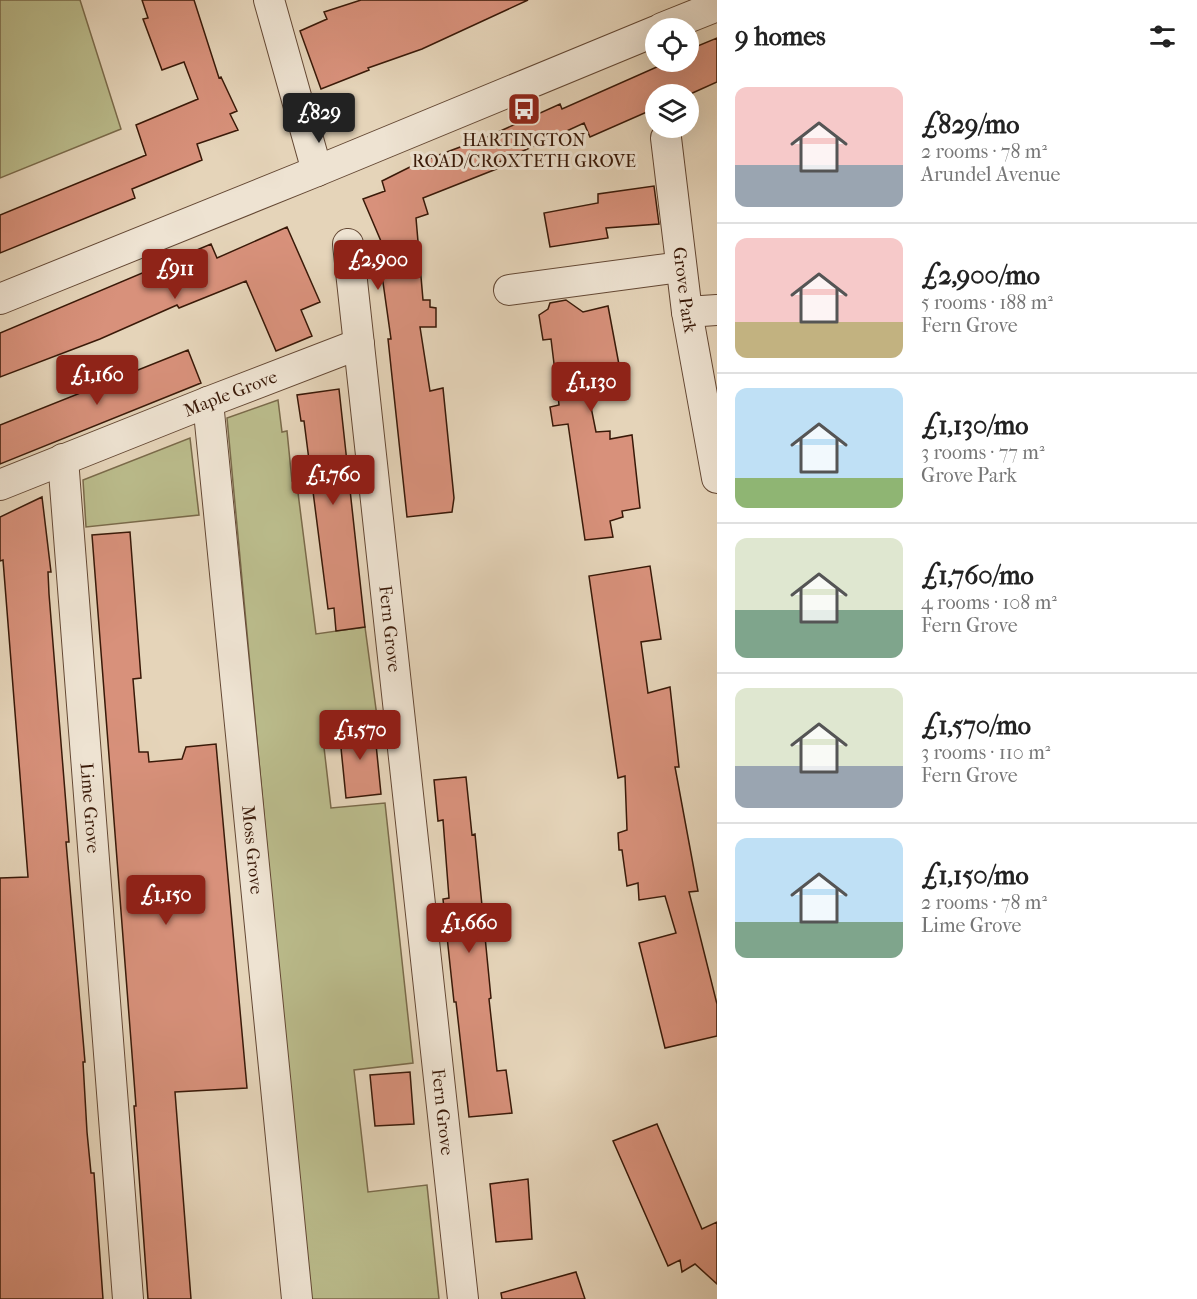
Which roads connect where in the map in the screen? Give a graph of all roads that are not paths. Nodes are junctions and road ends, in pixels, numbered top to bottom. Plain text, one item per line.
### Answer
1 (269, 0) edge
2 (717, 6) edge
3 (687, 18) edge
4 (645, 36) edge
5 (666, 138) dead end
6 (317, 171) junction
7 (348, 244) dead end
8 (681, 267) junction
9 (509, 290) dead end
10 (0, 299) edge
11 (717, 310) edge
12 (687, 312) junction
13 (359, 344) junction
14 (208, 402) junction
15 (63, 459) junction
16 (717, 477) edge
17 (0, 485) edge
18 (128, 1299) edge
19 (297, 1299) edge
20 (463, 1299) edge

1 - 6 street
2 - 3 street
4 - 6 street
5 - 8 street, Grove Park
6 - 10 street
7 - 13 street, Fern Grove
8 - 9 street
8 - 12 street, Grove Park
11 - 12 street
12 - 16 street, Grove Park
13 - 14 street, Maple Grove
13 - 20 street, Fern Grove
14 - 15 street, Maple Grove
14 - 19 street, Moss Grove
15 - 17 street, Maple Grove
15 - 18 street, Lime Grove

